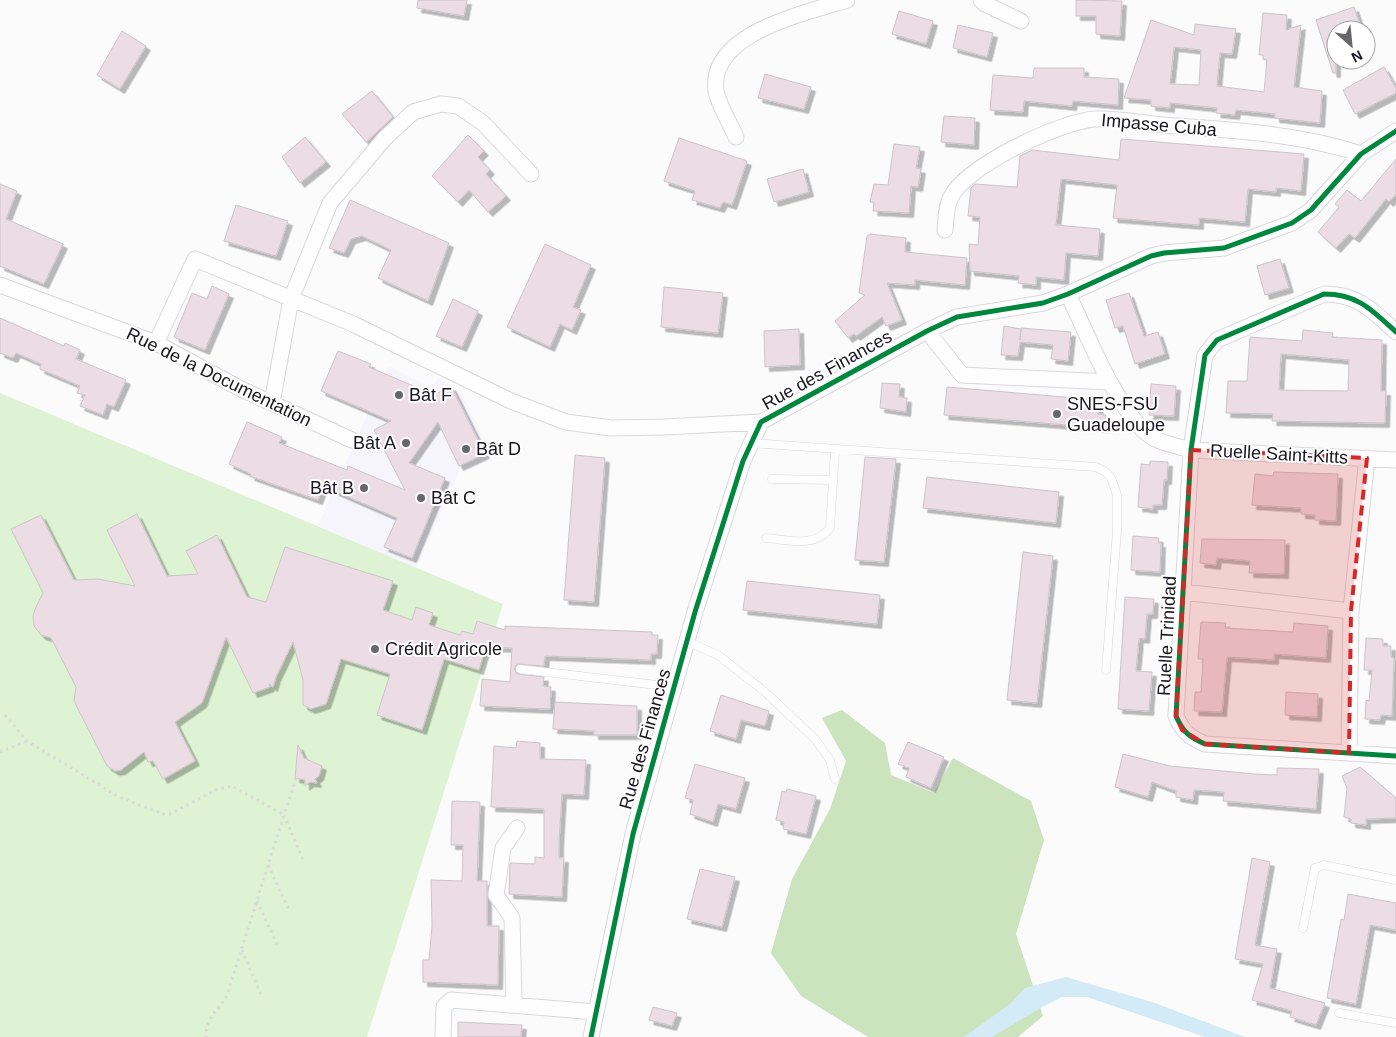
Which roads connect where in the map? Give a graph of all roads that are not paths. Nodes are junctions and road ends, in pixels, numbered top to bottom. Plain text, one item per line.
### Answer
1 (847, 0) edge
2 (981, 0) edge
3 (1020, 21) dead end
4 (1396, 131) edge
5 (736, 137) dead end
6 (1361, 154) junction
7 (531, 174) dead end
8 (945, 230) dead end
9 (0, 284) edge
10 (1068, 294) junction
11 (291, 299) junction
12 (927, 331) junction
13 (1396, 332) edge
14 (156, 343) junction
15 (1110, 382) junction
16 (272, 403) junction
17 (761, 422) junction
18 (352, 440) dead end
19 (751, 443) junction
20 (835, 450) junction
21 (1191, 450) junction
22 (1367, 458) junction
23 (1396, 460) edge
24 (772, 479) dead end
25 (833, 480) junction
26 (766, 538) dead end
27 (1183, 592) junction
28 (1351, 611) junction
29 (686, 642) junction
30 (520, 669) dead end
31 (1106, 670) dead end
32 (674, 687) junction
33 (1349, 753) junction
34 (1396, 756) edge
35 (835, 779) dead end
36 (517, 828) dead end
37 (1396, 880) edge
38 (1303, 928) dead end
39 (514, 1004) junction
40 (596, 1012) junction
41 (1339, 1013) dead end
42 (1396, 1023) edge
43 (443, 1037) edge
44 (590, 1037) edge

1 - 5 street
2 - 3 street
4 - 6 street, Rue des Finances
6 - 8 street, Impasse Cuba
6 - 10 street, Rue des Finances
7 - 11 street
9 - 14 street, Rue de la Documentation
10 - 12 street, Rue des Finances
10 - 15 street, Ruelle Saint-Kitts
11 - 14 street
11 - 16 street
11 - 17 street
12 - 15 street
12 - 17 street, Rue des Finances
13 - 21 street, Ruelle Trinidad
14 - 16 street, Rue de la Documentation
15 - 21 street, Ruelle Saint-Kitts
16 - 18 street, Rue de la Documentation
17 - 19 street, Rue des Finances
19 - 20 lane
19 - 29 street, Rue des Finances
20 - 25 lane
20 - 31 lane
21 - 22 street, Ruelle Saint-Kitts
21 - 27 street, Ruelle Trinidad
22 - 23 street, Ruelle Saint-Kitts
22 - 28 street
24 - 25 lane
25 - 26 lane
27 - 28 street
27 - 33 street, Ruelle Trinidad
28 - 33 street
29 - 32 street, Rue des Finances
29 - 35 lane
30 - 32 lane
32 - 40 street, Rue des Finances
33 - 34 street, Ruelle Trinidad
36 - 39 street
37 - 38 lane
39 - 40 street
39 - 43 street
40 - 44 street, Rue des Finances
41 - 42 lane

